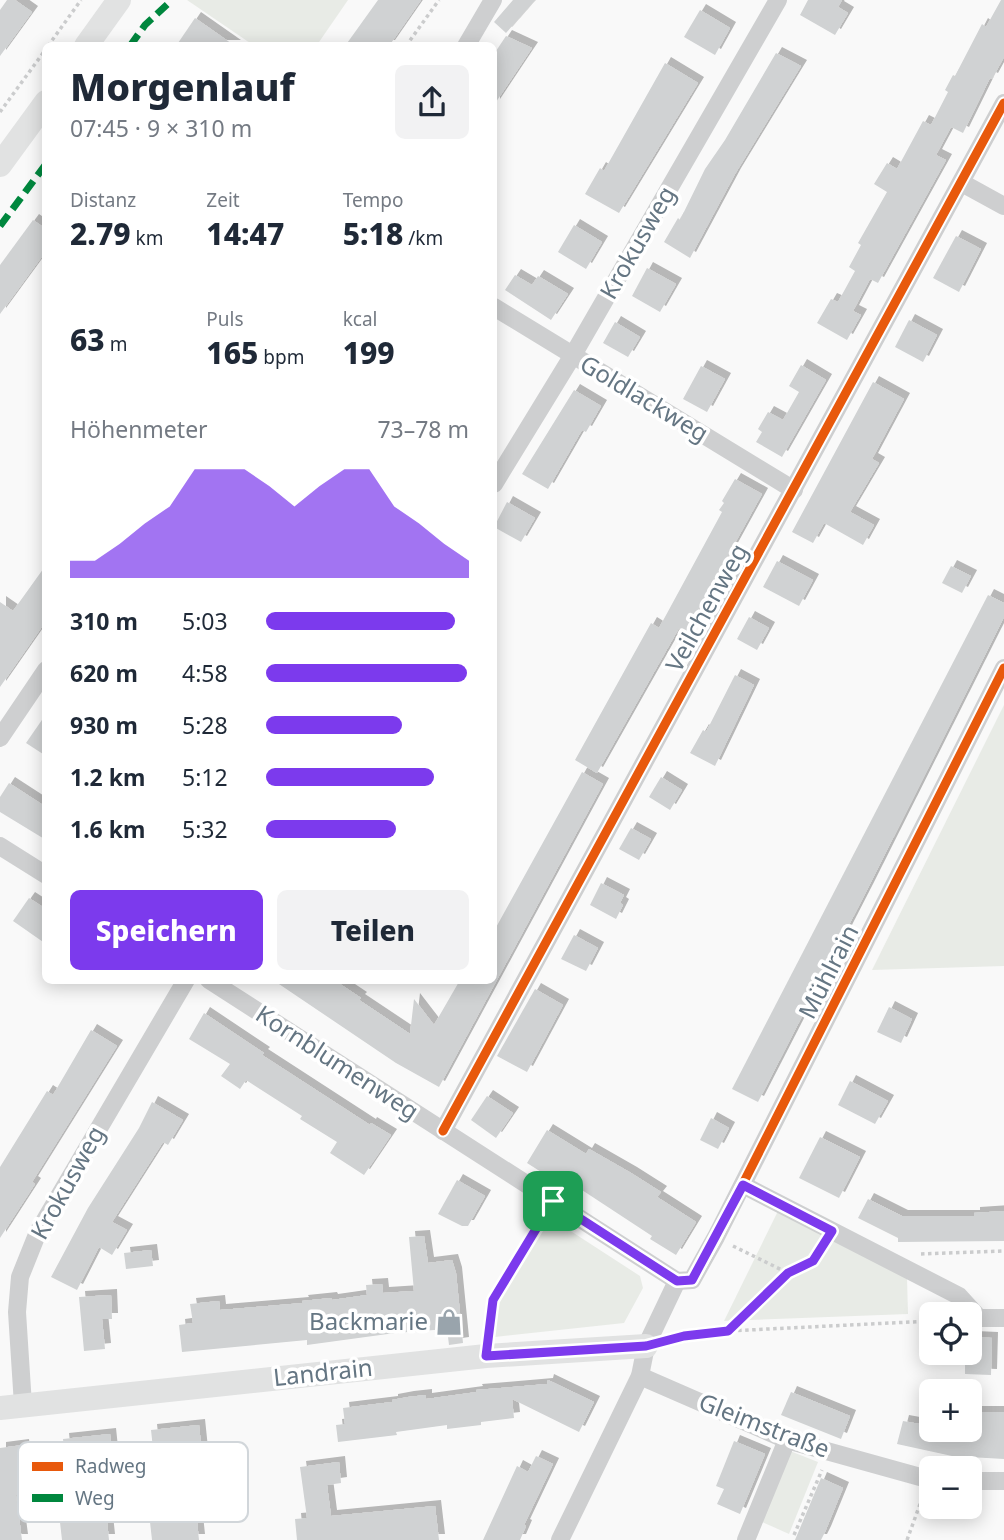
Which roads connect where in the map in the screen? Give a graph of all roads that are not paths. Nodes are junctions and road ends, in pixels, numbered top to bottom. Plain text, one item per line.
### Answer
1 (118, 0) edge
2 (493, 0) edge
3 (778, 0) edge
4 (89, 42) edge
5 (468, 42) edge
6 (1004, 103) edge
7 (42, 107) edge
8 (0, 165) edge
9 (962, 183) junction
10 (1004, 206) edge
11 (497, 309) edge
12 (573, 355) junction
13 (497, 479) edge
14 (794, 490) junction
15 (1004, 668) edge
16 (42, 676) edge
17 (0, 738) edge
18 (0, 846) edge
19 (42, 872) edge
20 (184, 984) edge
21 (214, 984) edge
22 (443, 1131) junction
23 (743, 1185) junction
24 (677, 1281) junction
25 (1004, 1318) edge
26 (646, 1346) junction
27 (640, 1376) junction
28 (12, 1406) edge
29 (787, 1440) junction
30 (919, 1477) edge
31 (982, 1481) edge
32 (1004, 1481) edge
33 (560, 1540) edge
34 (746, 1540) edge

1 - 4 street
2 - 5 street
3 - 12 street, Krokusweg
6 - 9 street, Veilchenweg
7 - 8 street
9 - 10 street
9 - 14 street, Veilchenweg
11 - 12 street, Goldlackweg
12 - 13 street, Krokusweg
12 - 14 street, Goldlackweg
14 - 22 street, Veilchenweg
15 - 23 street, Mühlrain
16 - 17 street
18 - 19 street
20 - 28 street, Krokusweg
21 - 22 street, Kornblumenweg
22 - 24 street, Kornblumenweg
23 - 24 street, Mühlrain
23 - 25 street
24 - 26 street, Mühlrain
26 - 27 street, Mühlrain
26 - 28 street, Landrain
27 - 29 street, Gleimstraße
27 - 33 street, Mühlrain
29 - 30 street, Gleimstraße
29 - 34 street
31 - 32 street

